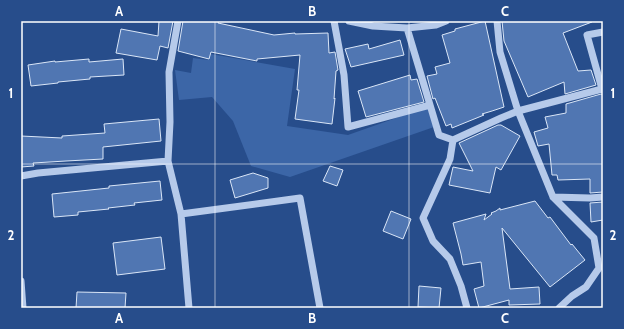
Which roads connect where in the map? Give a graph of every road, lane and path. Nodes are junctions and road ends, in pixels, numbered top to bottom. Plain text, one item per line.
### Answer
1 (178, 21) edge
2 (334, 21) edge
3 (349, 21) edge
4 (446, 21) edge
5 (497, 21) edge
6 (407, 28) junction
7 (603, 32) edge
8 (602, 90) edge
9 (430, 105) junction
10 (518, 112) junction
11 (453, 140) junction
12 (168, 161) junction
13 (21, 176) edge
14 (553, 197) junction
15 (603, 197) edge
16 (181, 214) junction
17 (21, 281) edge
18 (23, 308) edge
19 (189, 308) edge
20 (320, 308) edge
21 (467, 308) edge
22 (559, 308) edge

1 - 12 street
2 - 9 street
3 - 6 street
4 - 6 street
5 - 10 street
6 - 9 street
7 - 8 street
8 - 10 street
9 - 11 street
10 - 11 street
10 - 14 street
11 - 21 street
12 - 13 street
12 - 16 street
14 - 15 street
14 - 22 street
16 - 19 street
16 - 20 street
17 - 18 street

